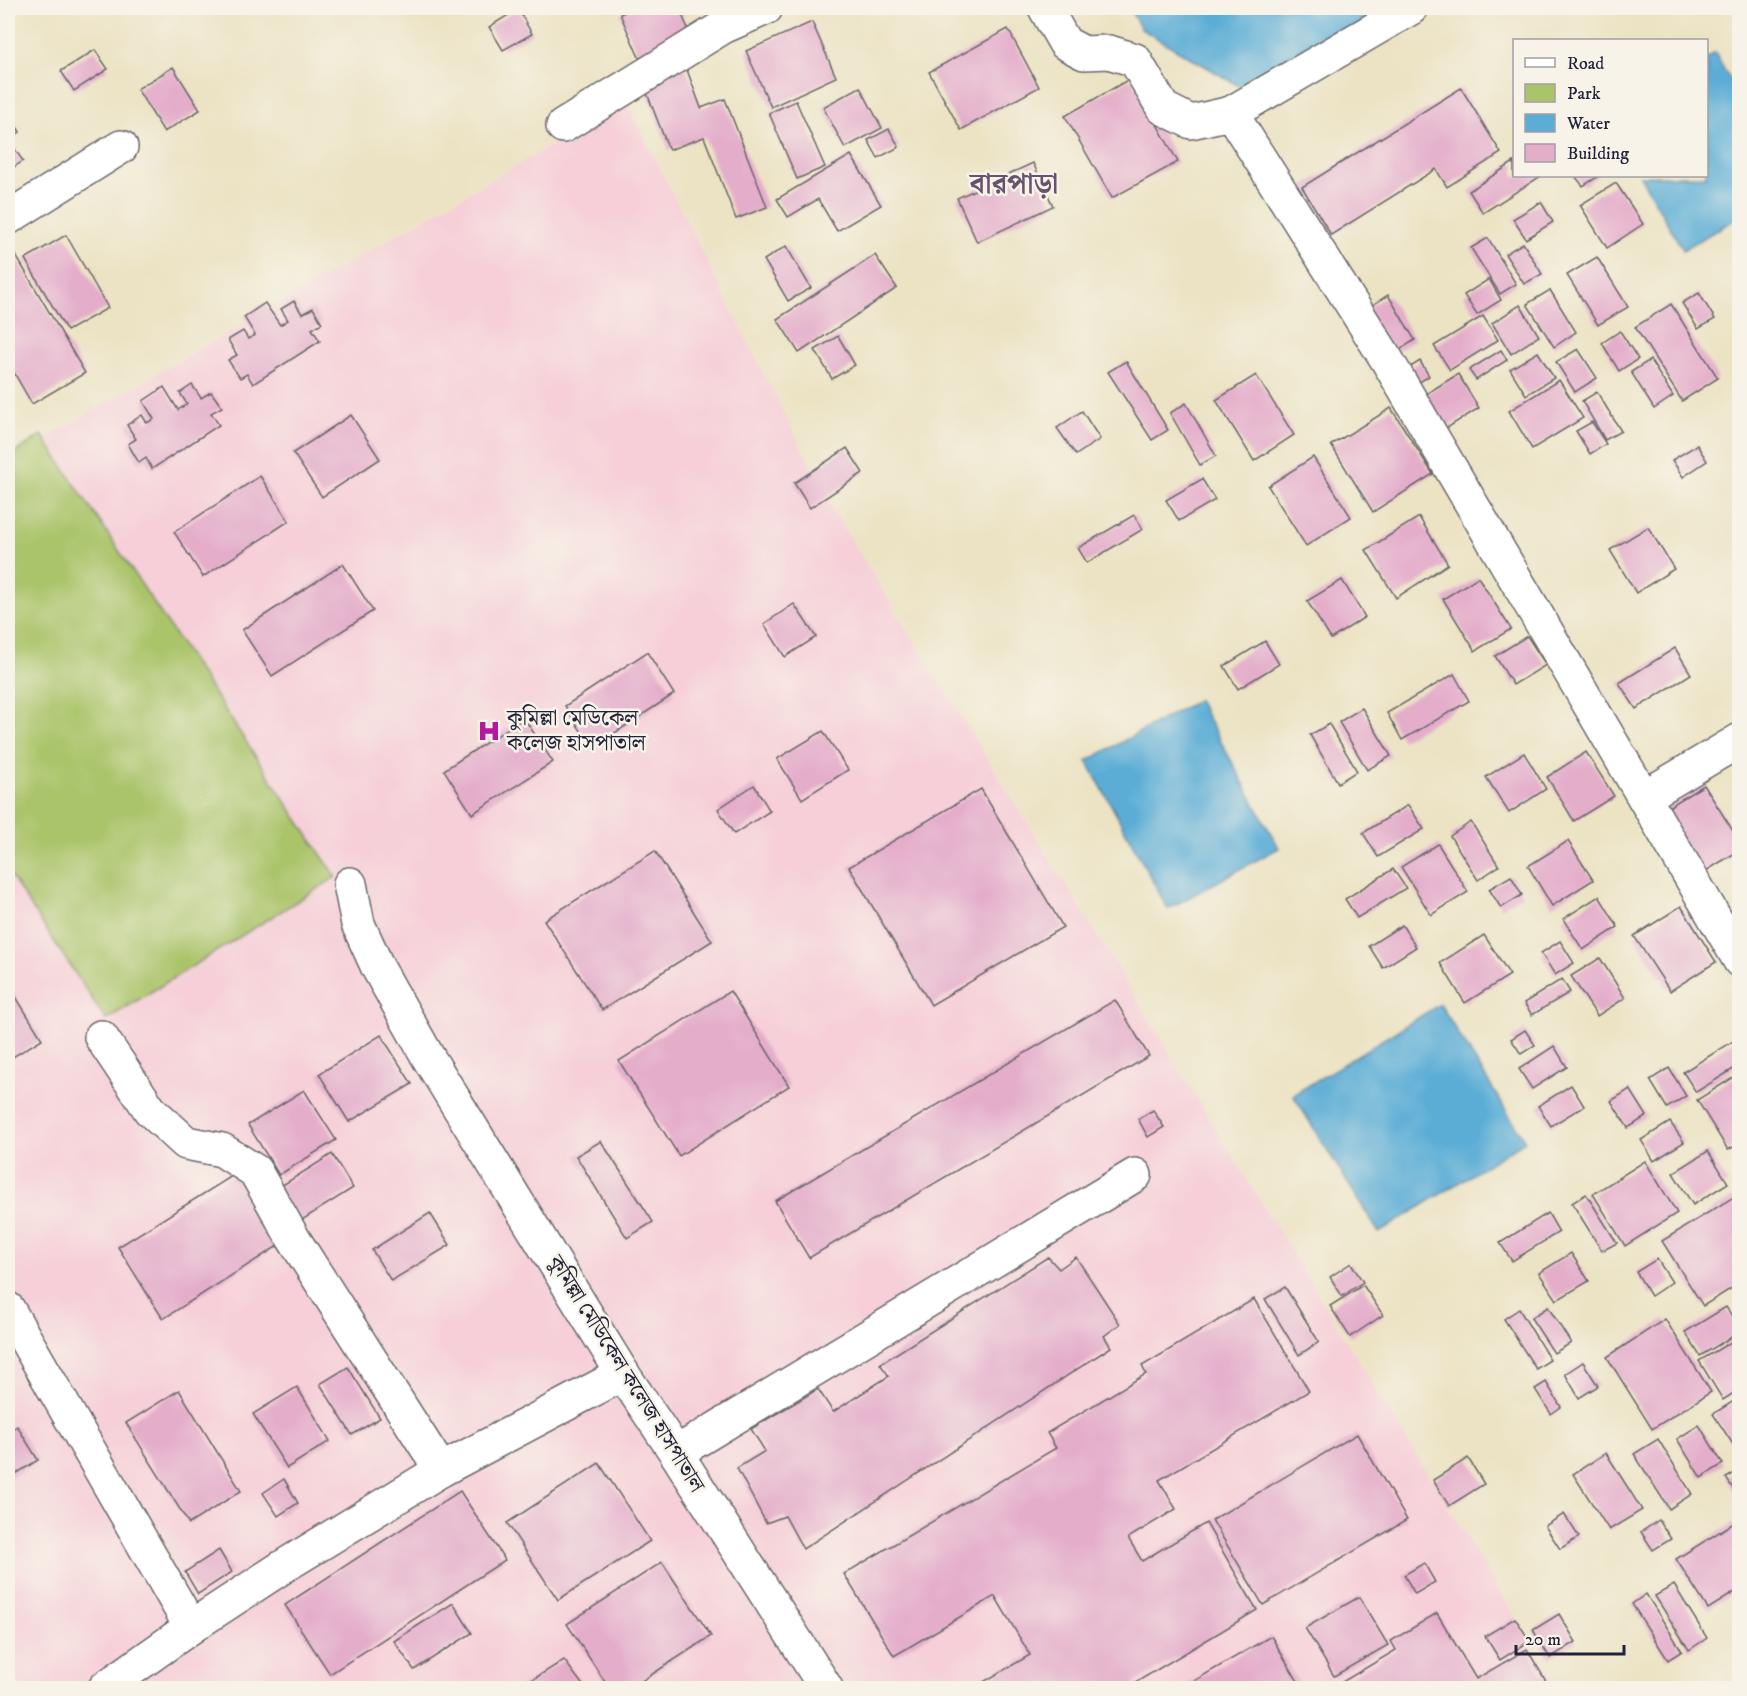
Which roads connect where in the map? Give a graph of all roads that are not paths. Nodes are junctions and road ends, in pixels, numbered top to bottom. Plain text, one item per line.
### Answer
1 (766, 8) edge
2 (1046, 8) edge
3 (1411, 8) edge
4 (1231, 113) junction
5 (563, 126) dead end
6 (121, 147) dead end
7 (8, 218) edge
8 (1740, 740) edge
9 (1644, 797) junction
10 (350, 884) dead end
11 (1740, 961) edge
12 (102, 1036) dead end
13 (1136, 1175) dead end
14 (8, 1309) edge
15 (624, 1374) junction
16 (676, 1453) junction
17 (441, 1470) junction
18 (191, 1628) junction
19 (105, 1689) edge
20 (826, 1689) edge

1 - 5 street
2 - 4 street
3 - 4 street
4 - 9 street
6 - 7 street
8 - 9 street
9 - 11 street
10 - 15 street, কুমিল্লা মেডিকেল কলেজ হাসপাতাল
12 - 17 street
13 - 16 street
14 - 18 street
15 - 16 street, কুমিল্লা মেডিকেল কলেজ হাসপাতাল
15 - 17 street
16 - 20 street, কুমিল্লা মেডিকেল কলেজ হাসপাতাল
17 - 18 street
18 - 19 street

